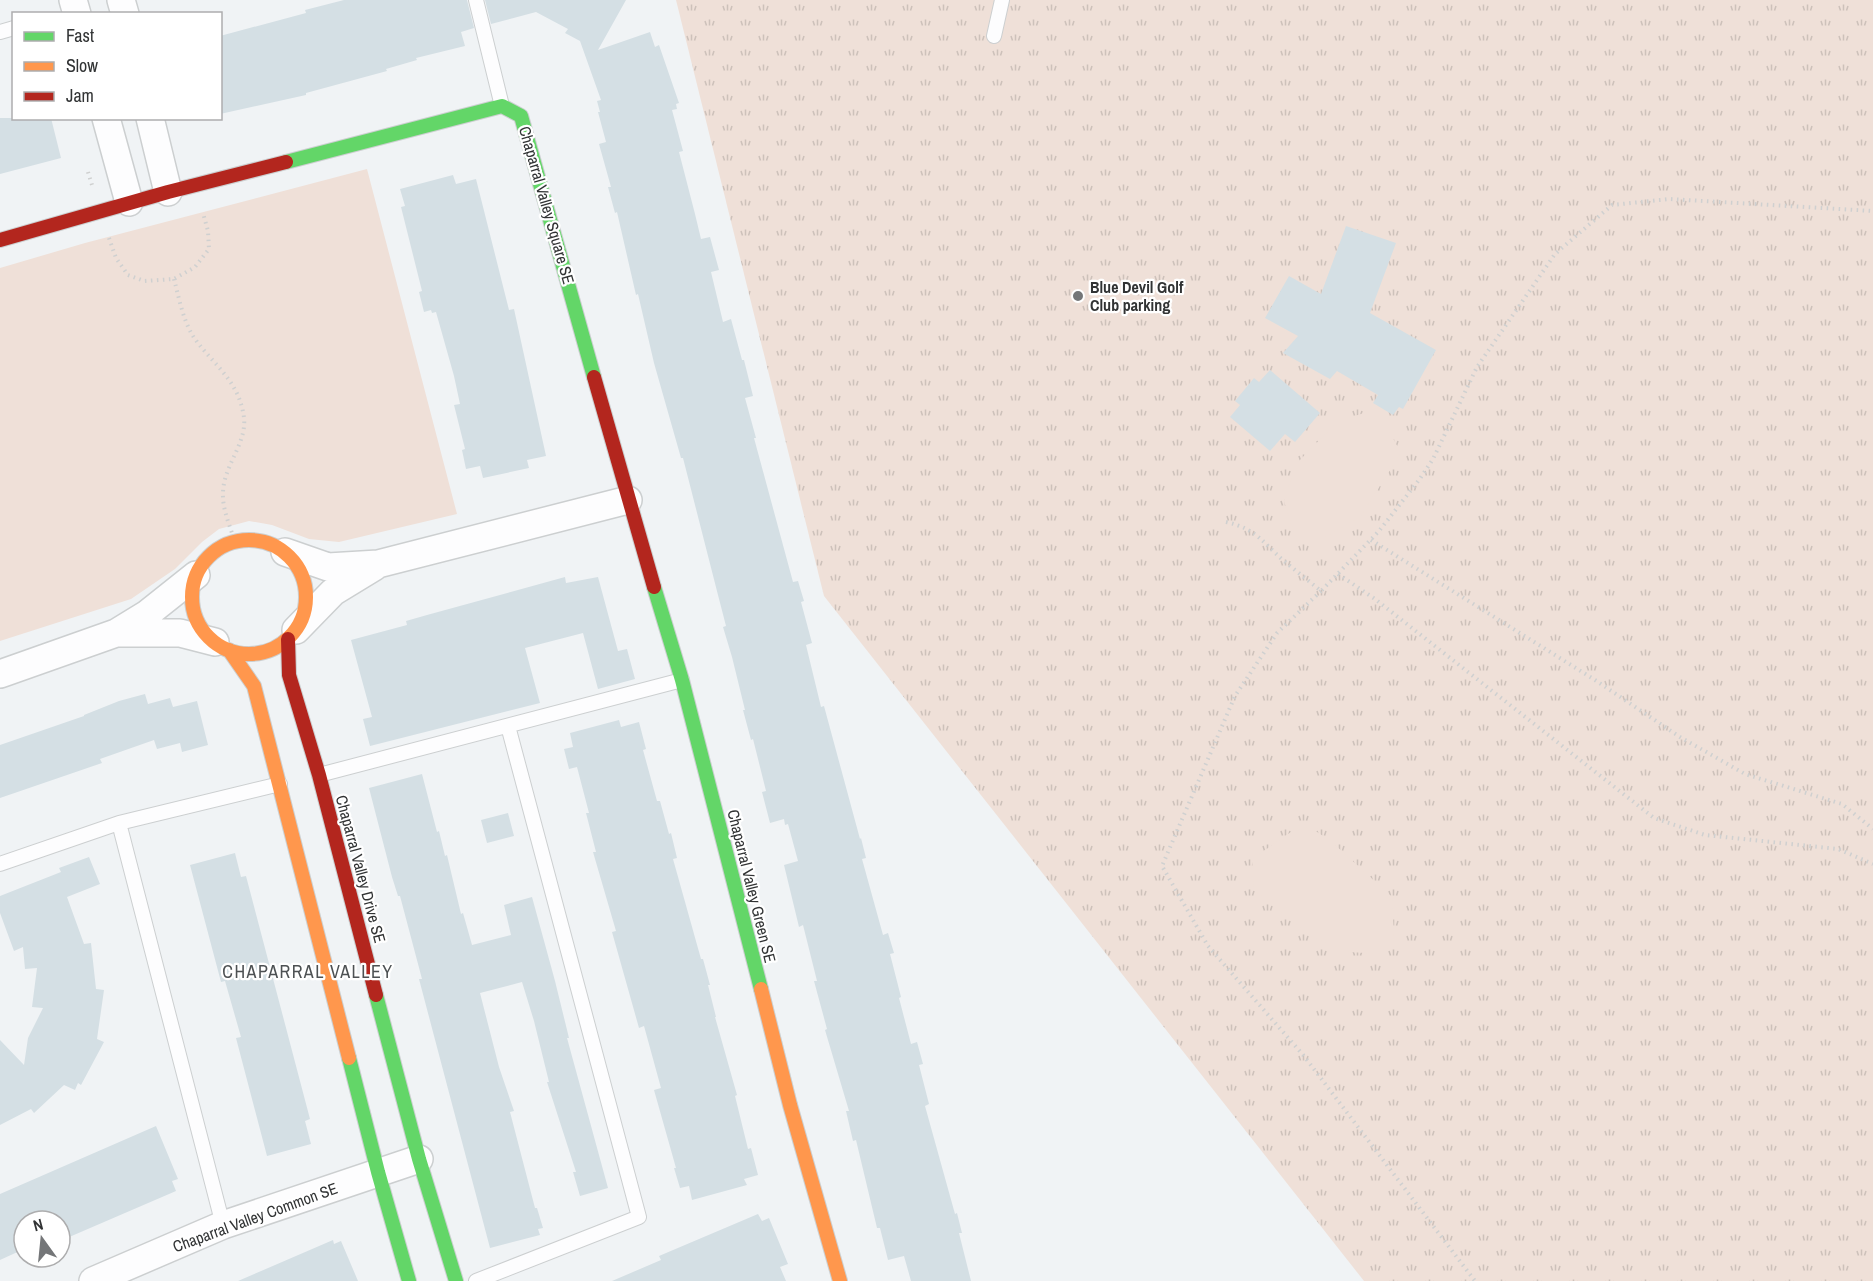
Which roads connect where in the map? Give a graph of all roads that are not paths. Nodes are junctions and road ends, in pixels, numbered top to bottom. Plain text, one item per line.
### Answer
1 (476, 0) edge
2 (1002, 0) edge
3 (994, 36) dead end
4 (502, 105) junction
5 (107, 120) edge
6 (150, 120) edge
7 (168, 192) junction
8 (129, 202) junction
9 (0, 240) edge
10 (628, 500) junction
11 (285, 552) junction
12 (378, 564) junction
13 (196, 575) junction
14 (116, 633) junction
15 (292, 634) junction
16 (222, 646) junction
17 (0, 675) edge
18 (682, 680) junction
19 (508, 726) junction
20 (320, 774) junction
21 (280, 784) junction
22 (119, 823) junction
23 (0, 864) edge
24 (419, 1159) junction
25 (378, 1172) junction
26 (224, 1225) junction
27 (93, 1281) edge
28 (409, 1281) edge
29 (456, 1281) edge
30 (476, 1281) edge
31 (840, 1281) edge

1 - 4 lane
2 - 3 lane
4 - 7 street
4 - 10 street, Chaparral Valley Square SE
5 - 8 street
6 - 7 street
7 - 8 street
8 - 9 street
10 - 12 street
10 - 18 street, Chaparral Valley Green SE
11 - 12 street
11 - 13 street
11 - 15 street
12 - 15 street
13 - 14 street
13 - 16 street
14 - 16 street
14 - 17 street
15 - 16 street
15 - 20 street, Chaparral Valley Drive SE
16 - 21 street
18 - 19 lane
18 - 31 street, Chaparral Valley Green SE
19 - 20 lane
19 - 30 lane
20 - 24 street, Chaparral Valley Drive SE
21 - 22 lane
21 - 25 street
22 - 23 lane
22 - 26 lane
24 - 25 street, Chaparral Valley Common SE
24 - 29 street, Chaparral Valley Drive SE
25 - 26 street, Chaparral Valley Common SE
25 - 28 street
26 - 27 street, Chaparral Valley Common SE

